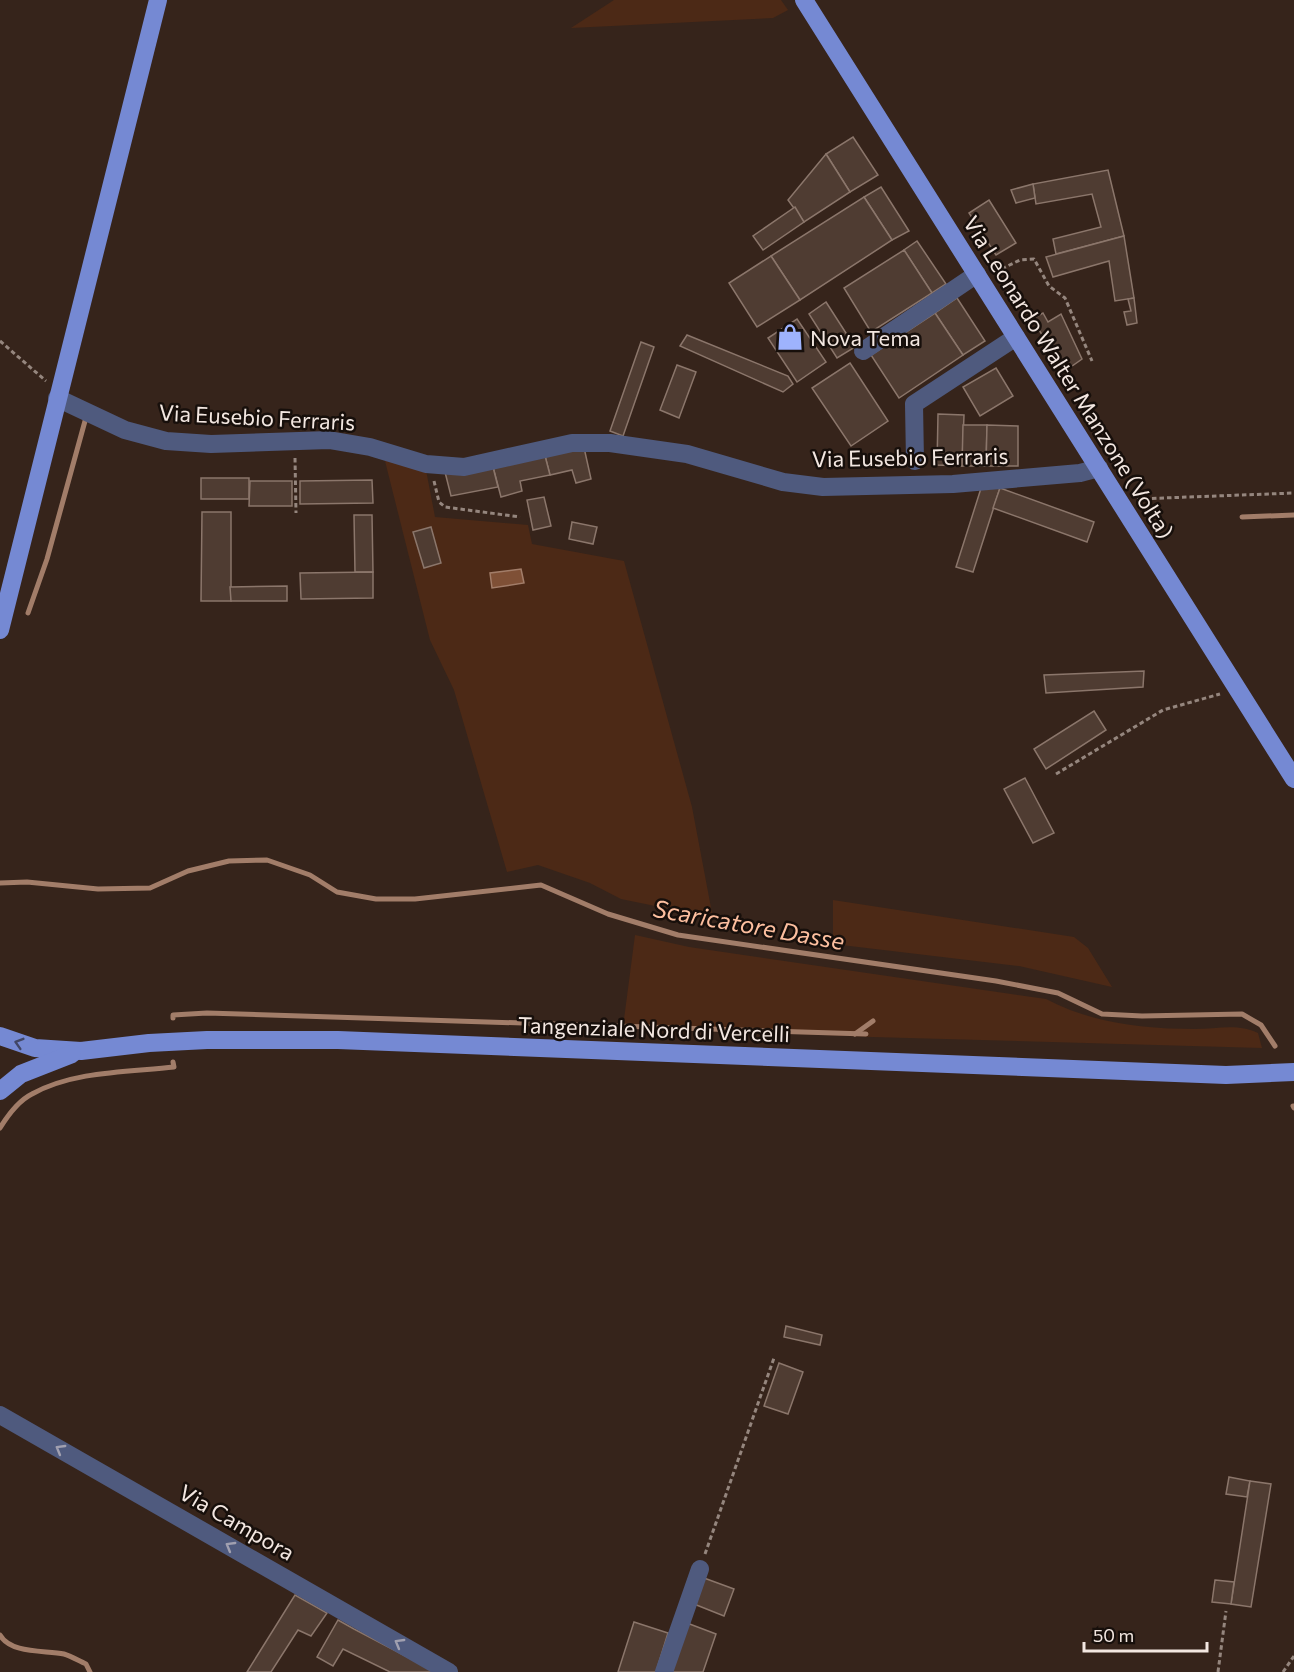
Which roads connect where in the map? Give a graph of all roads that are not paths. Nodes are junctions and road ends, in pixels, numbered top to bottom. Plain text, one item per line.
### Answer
1 (158, 0) edge
2 (804, 0) edge
3 (978, 277) junction
4 (1016, 337) junction
5 (863, 351) dead end
6 (58, 394) junction
7 (915, 461) dead end
8 (1098, 468) junction
9 (0, 630) edge
10 (1294, 779) edge
11 (0, 1036) edge
12 (81, 1051) junction
13 (1294, 1072) edge
14 (1226, 1075) junction
15 (1294, 1085) edge
16 (0, 1091) edge
17 (0, 1415) edge
18 (700, 1569) road end
19 (449, 1672) edge
20 (664, 1672) edge

1 - 6 main road
2 - 3 main road, Via Leonardo Walter Manzone (Volta)
3 - 4 main road, Via Leonardo Walter Manzone (Volta)
3 - 5 street
4 - 7 street
4 - 8 main road, Via Leonardo Walter Manzone (Volta)
6 - 8 street, Via Eusebio Ferraris
6 - 9 main road
8 - 10 main road, Via Leonardo Walter Manzone (Volta)
12 -> 11 main road, Tangenziale Nord di Vercelli
12 - 14 main road, Tangenziale Nord di Vercelli
12 - 16 main road, Tangenziale Nord di Vercelli
13 - 14 main road, Tangenziale Nord di Vercelli
14 - 15 main road, Tangenziale Nord di Vercelli
19 -> 17 street, Via Campora
18 - 20 street

